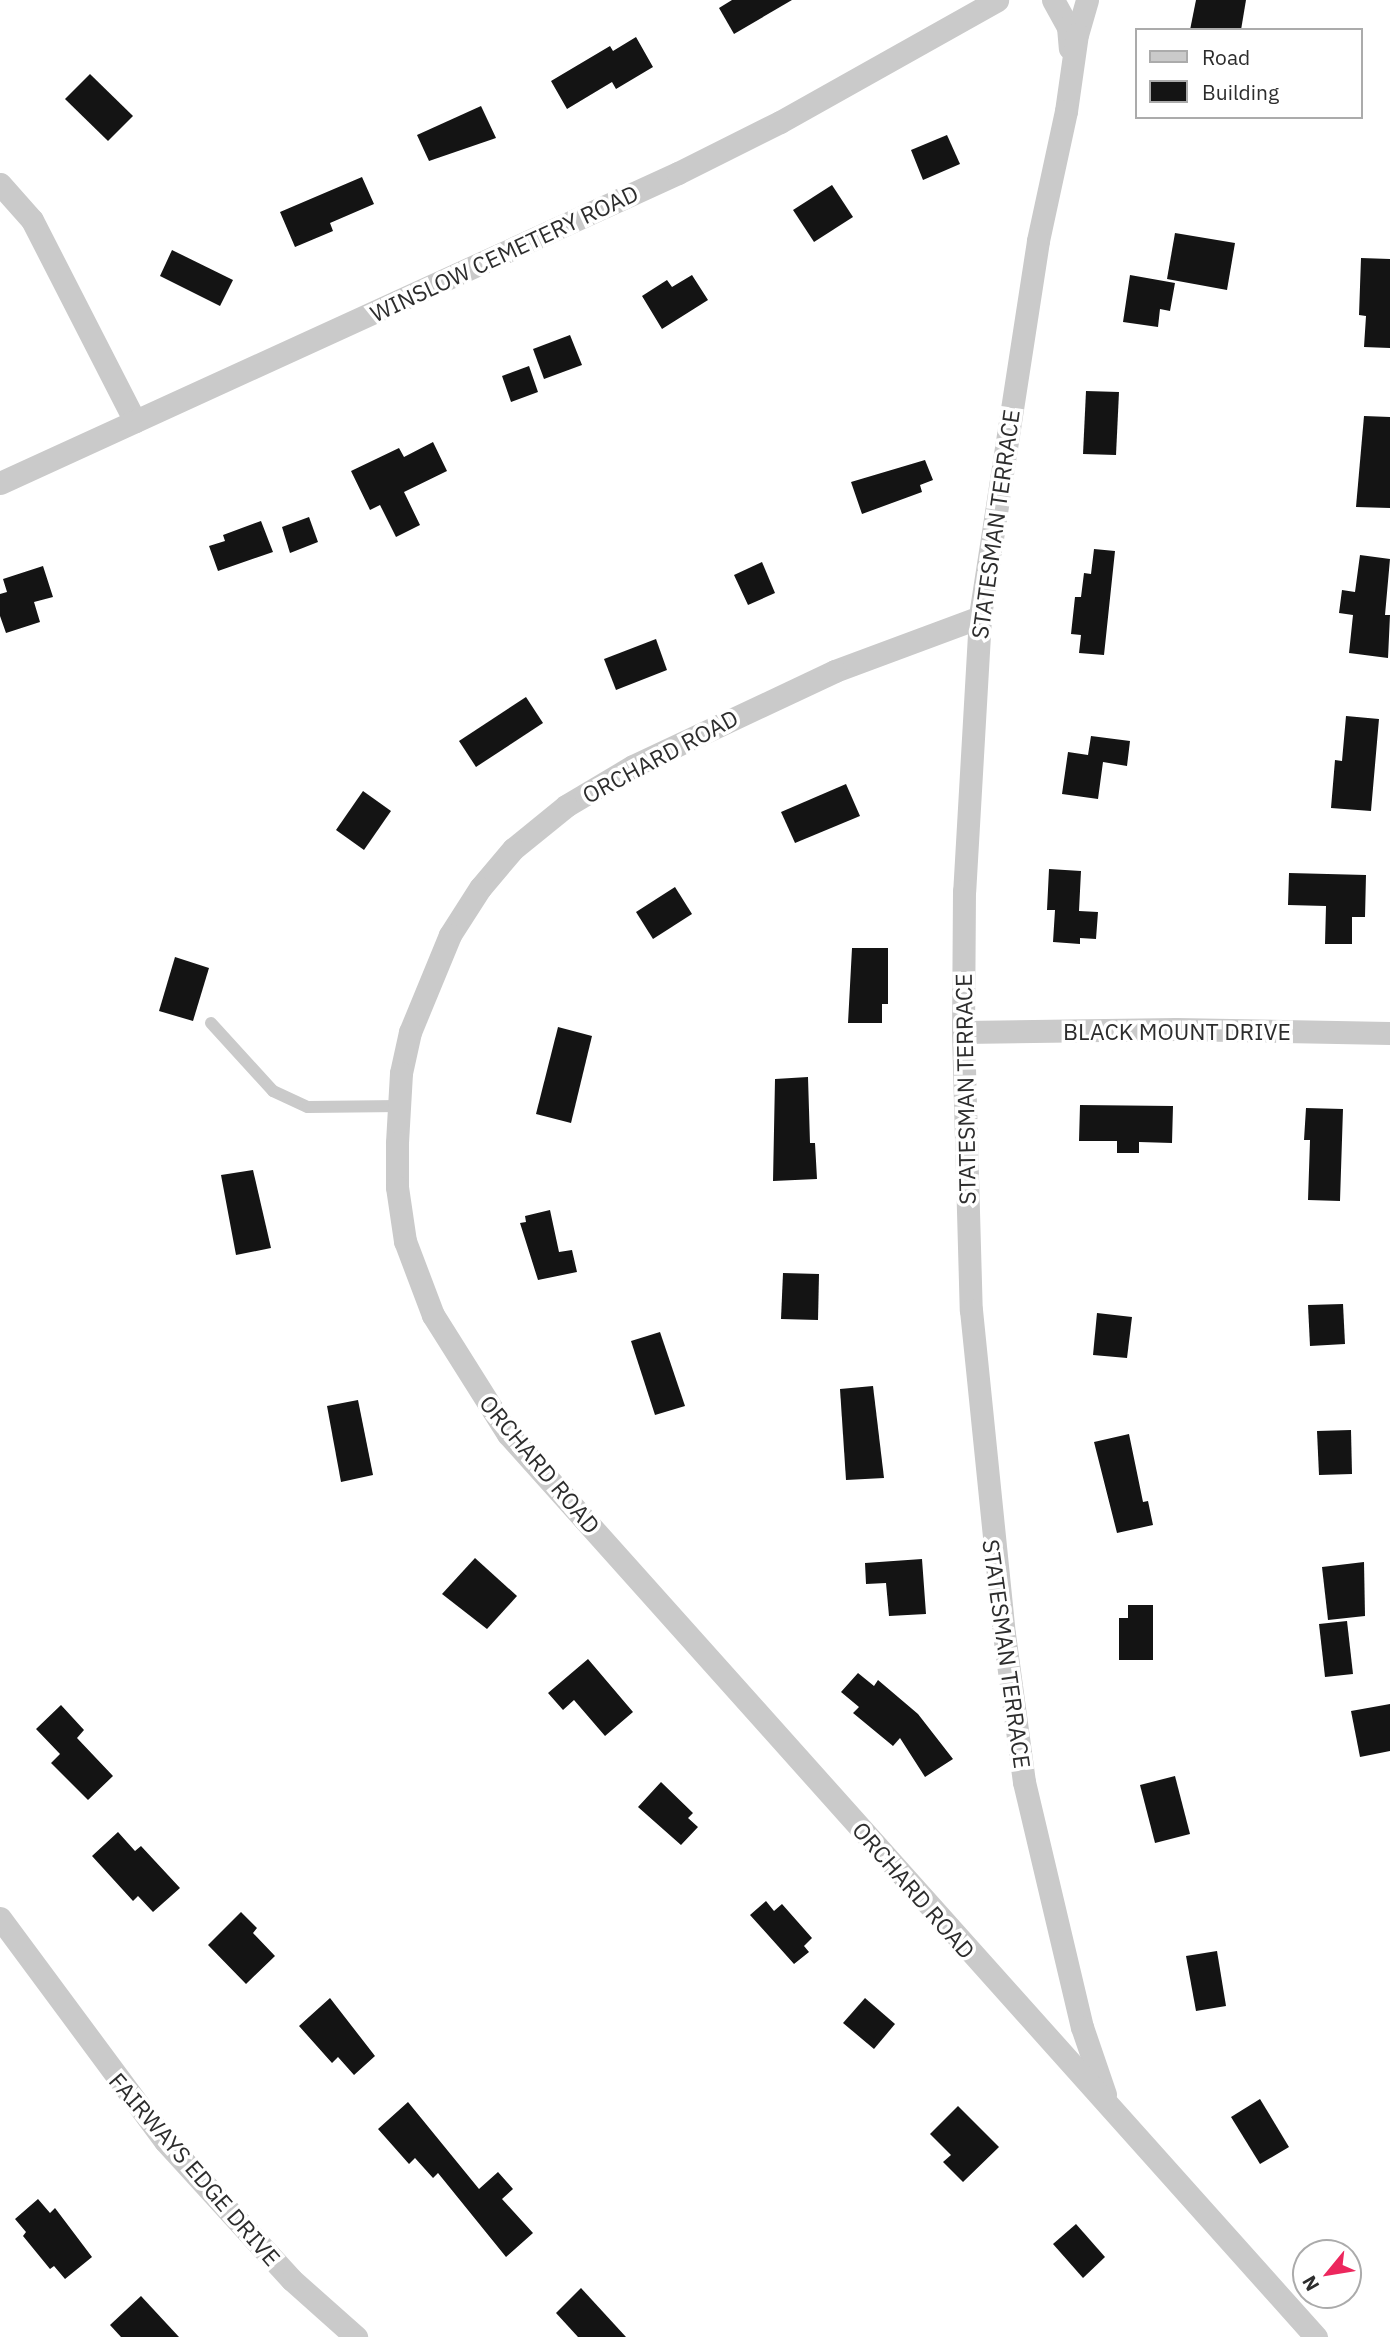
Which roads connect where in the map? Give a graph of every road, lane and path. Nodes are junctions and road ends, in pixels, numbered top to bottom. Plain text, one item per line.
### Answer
1 (997, 0) edge
2 (1053, 0) edge
3 (1087, 0) edge
4 (1072, 69) junction
5 (0, 184) edge
6 (135, 421) junction
7 (0, 483) edge
8 (980, 617) junction
9 (211, 1023) dead end
10 (963, 1032) junction
11 (1390, 1033) edge
12 (400, 1106) junction
13 (0, 1918) edge
14 (1109, 2104) junction
15 (356, 2337) edge
16 (1316, 2337) edge

1 - 6 street, WINSLOW CEMETERY ROAD
2 - 4 street, STATESMAN TERRACE
3 - 4 street, STATESMAN TERRACE
4 - 8 street, STATESMAN TERRACE
5 - 6 street
6 - 7 street, WINSLOW CEMETERY ROAD
8 - 10 street, STATESMAN TERRACE
8 - 12 street, ORCHARD ROAD
9 - 12 lane
10 - 11 street, BLACK MOUNT DRIVE
10 - 14 street, STATESMAN TERRACE
12 - 14 street, ORCHARD ROAD
13 - 15 street, FAIRWAYS EDGE DRIVE
14 - 16 street, ORCHARD ROAD

